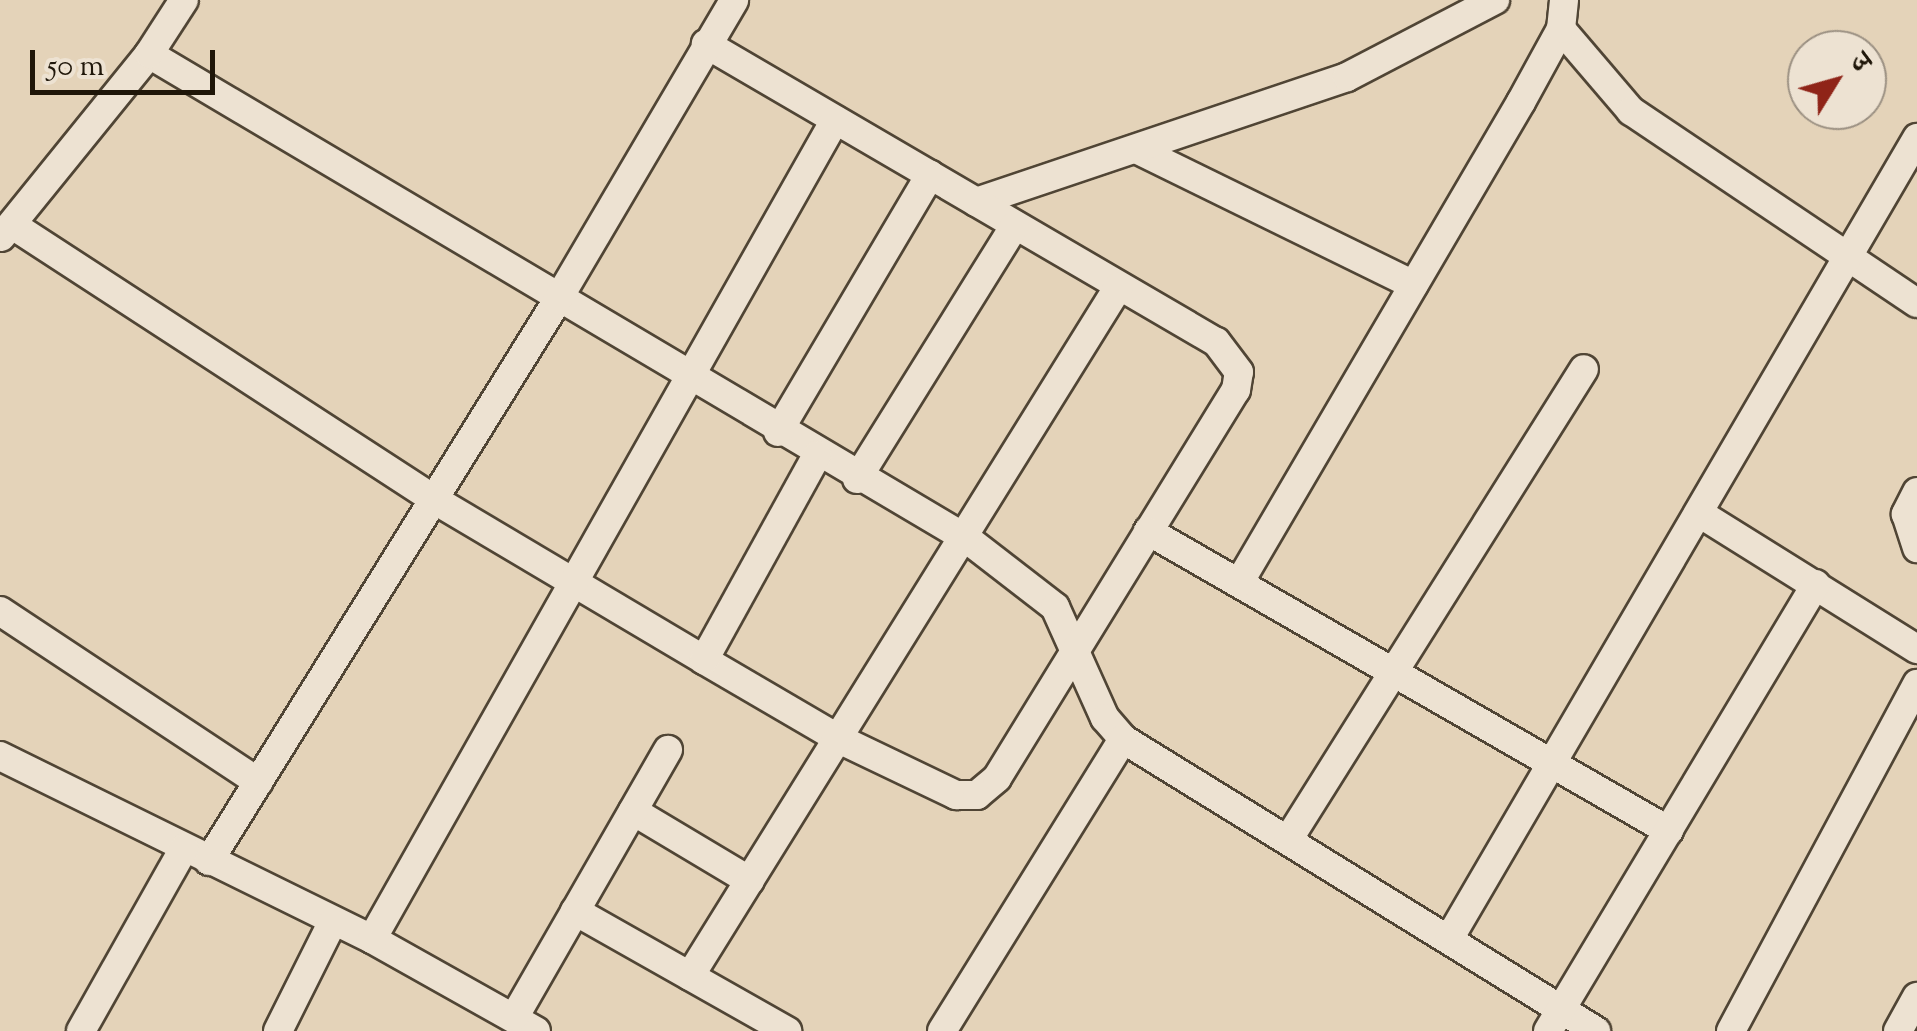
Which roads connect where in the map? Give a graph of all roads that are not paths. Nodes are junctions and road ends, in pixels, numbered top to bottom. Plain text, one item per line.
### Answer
1 (184, 0) edge
2 (734, 0) edge
3 (1495, 0) edge
4 (1564, 0) edge
5 (1561, 29) junction
6 (706, 44) junction
7 (149, 54) junction
8 (834, 120) junction
9 (1917, 138) edge
10 (1136, 149) junction
11 (930, 175) junction
12 (976, 202) junction
13 (1015, 225) junction
14 (7, 232) edge
15 (1845, 259) junction
16 (1414, 285) junction
17 (1119, 286) junction
18 (557, 301) junction
19 (1917, 302) edge
20 (1584, 369) dead end
21 (684, 376) junction
22 (778, 432) junction
23 (817, 455) junction
24 (857, 479) junction
25 (1917, 492) edge
26 (435, 500) junction
27 (1699, 513) junction
28 (1148, 531) junction
29 (967, 539) junction
30 (1917, 548) edge
31 (575, 583) junction
32 (1239, 583) junction
33 (1816, 584) junction
34 (0, 611) edge
35 (1074, 648) junction
36 (1917, 649) edge
37 (704, 660) junction
38 (1393, 672) junction
39 (1917, 684) edge
40 (838, 739) junction
41 (1123, 739) junction
42 (668, 750) dead end
43 (0, 756) edge
44 (1552, 764) junction
45 (258, 782) junction
46 (633, 811) junction
47 (1669, 832) junction
48 (1288, 840) junction
49 (196, 855) junction
50 (750, 880) junction
51 (575, 911) junction
52 (332, 923) junction
53 (372, 939) junction
54 (1449, 939) junction
55 (690, 976) junction
56 (1917, 998) edge
57 (1554, 1020) edge
58 (526, 1024) edge
59 (81, 1031) edge
60 (278, 1031) edge
61 (787, 1031) edge
62 (942, 1031) edge
63 (1596, 1031) edge
64 (1731, 1031) edge
65 (1898, 1031) edge

1 - 7 street
2 - 6 street
3 - 10 street
4 - 5 street
5 - 15 street
5 - 16 street
6 - 8 street
6 - 18 street
7 - 14 street
7 - 18 street
8 - 11 street
8 - 21 street
9 - 15 street
10 - 12 street
10 - 16 street
11 - 12 street
11 - 22 street
12 - 13 street
13 - 17 street
13 - 24 street
14 - 26 street
15 - 19 street
15 - 27 street
16 - 32 street
17 - 28 street
17 - 29 street
18 - 21 street
18 - 26 street
20 - 38 street
21 - 22 street
21 - 31 street
22 - 23 street
23 - 24 street
23 - 37 street
24 - 29 street
25 - 30 street
26 - 31 street
26 - 45 street
27 - 33 street
27 - 44 street
28 - 32 street
28 - 35 street
29 - 35 street
29 - 40 street
31 - 37 street
31 - 53 street
32 - 38 street
33 - 36 street
33 - 47 street
34 - 45 street
35 - 40 street
35 - 41 street
37 - 40 street
38 - 44 street
38 - 48 street
39 - 64 street
40 - 50 street
41 - 48 street
41 - 62 street
42 - 46 street
43 - 49 street
44 - 47 street
44 - 54 street
45 - 49 street
46 - 50 street
46 - 51 street
47 - 57 street
48 - 54 street
49 - 52 street
49 - 59 street
50 - 55 street
51 - 55 street
51 - 58 street
52 - 53 street
52 - 60 street
53 - 58 street
54 - 57 street
55 - 61 street
56 - 65 street
57 - 63 street

